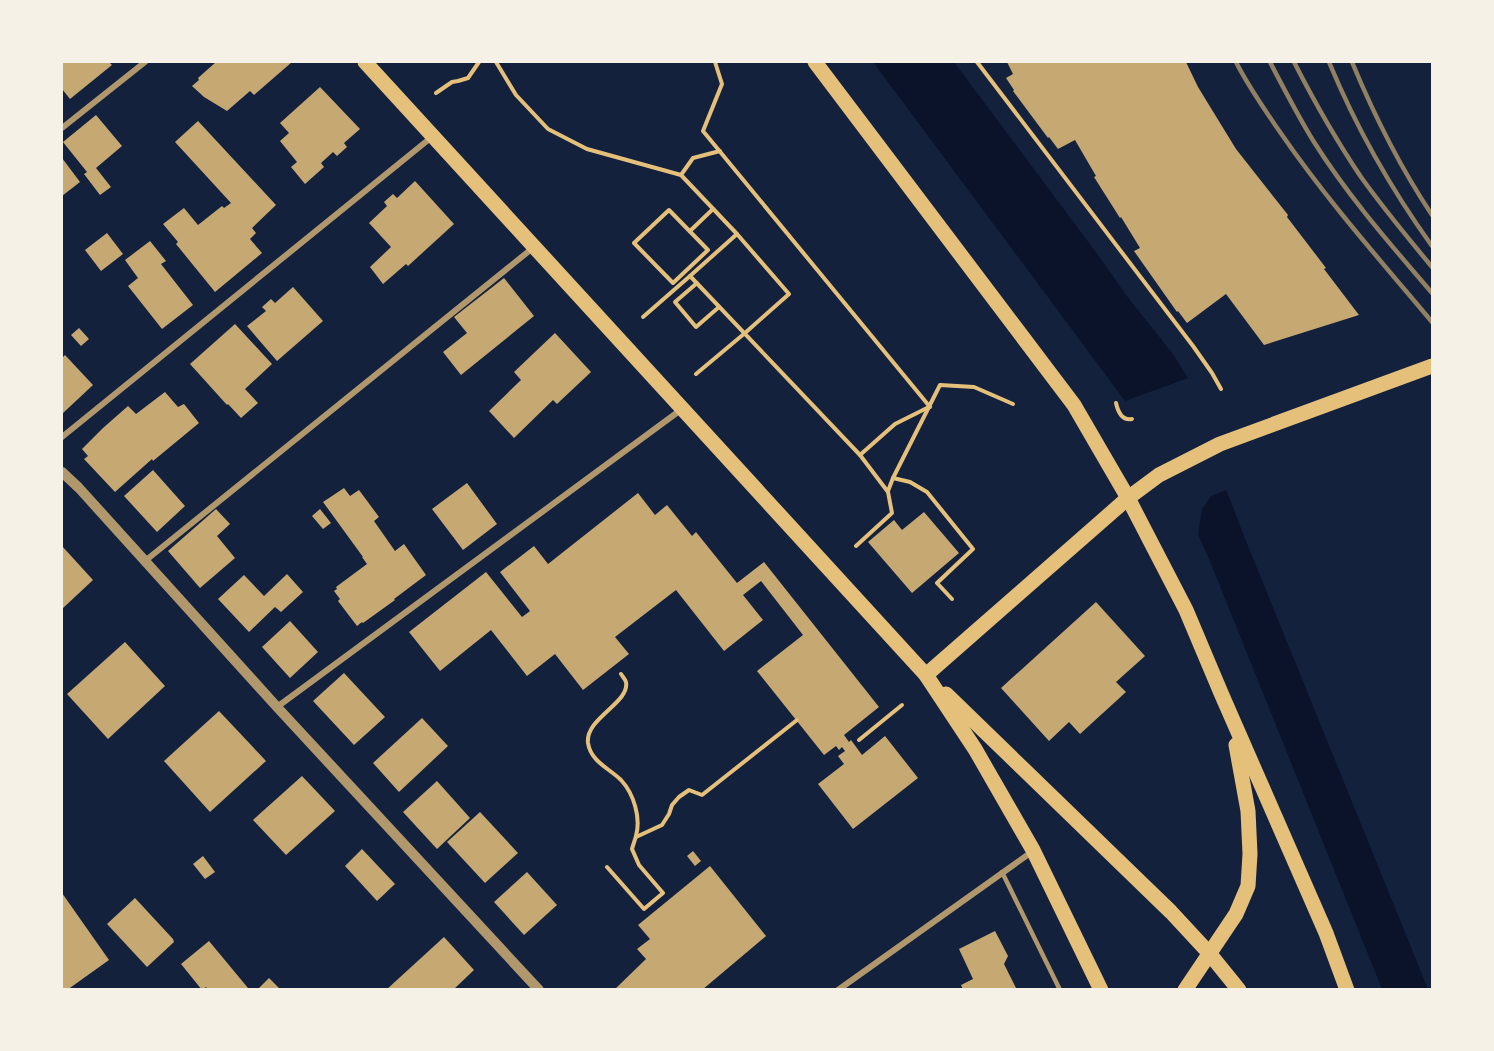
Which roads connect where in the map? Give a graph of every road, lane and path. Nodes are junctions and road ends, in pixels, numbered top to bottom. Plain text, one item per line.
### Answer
1 (145, 62) edge
2 (365, 62) edge
3 (479, 62) edge
4 (496, 62) edge
5 (715, 62) edge
6 (815, 62) edge
7 (977, 62) edge
8 (435, 93) dead end
9 (62, 128) edge
10 (433, 136) junction
11 (720, 151) junction
12 (681, 175) junction
13 (713, 209) junction
14 (690, 231) junction
15 (737, 234) junction
16 (534, 247) junction
17 (690, 276) junction
18 (697, 283) junction
19 (719, 307) junction
20 (643, 317) dead end
21 (745, 333) junction
22 (1432, 366) edge
23 (696, 374) dead end
24 (1221, 389) dead end
25 (1116, 403) dead end
26 (1012, 404) dead end
27 (930, 407) junction
28 (683, 408) junction
29 (1132, 419) dead end
30 (62, 438) edge
31 (860, 455) junction
32 (62, 472) edge
33 (893, 478) junction
34 (888, 492) junction
35 (1128, 498) junction
36 (856, 546) dead end
37 (146, 561) junction
38 (952, 599) dead end
39 (621, 674) dead end
40 (926, 675) junction
41 (1221, 693) junction
42 (902, 705) dead end
43 (277, 707) junction
44 (797, 720) dead end
45 (859, 740) dead end
46 (636, 837) junction
47 (1033, 850) junction
48 (607, 867) dead end
49 (1002, 872) junction
50 (1209, 953) junction
51 (539, 990) edge
52 (838, 990) edge
53 (1060, 990) edge
54 (1101, 990) edge
55 (1185, 990) edge
56 (1239, 990) edge
57 (1347, 990) edge

1 - 9 street
2 - 10 main road
3 - 8 path
4 - 12 path
5 - 11 path
6 - 35 main road
7 - 24 path
10 - 16 main road
10 - 30 street
11 - 12 path
11 - 27 path
12 - 13 path
13 - 14 path
13 - 15 path
14 - 14 path
15 - 17 path
15 - 21 path
16 - 28 main road
16 - 37 street
17 - 18 path
17 - 20 path
18 - 19 path
18 - 19 path
19 - 21 path
21 - 23 path
21 - 31 path
22 - 35 main road
25 - 29 path
26 - 27 path
27 - 31 path
27 - 33 path
28 - 40 main road
28 - 43 street
31 - 34 path
32 - 37 street
33 - 34 path
33 - 38 path
34 - 36 path
35 - 40 main road
35 - 41 main road
37 - 43 street
39 - 46 path
40 - 47 main road
40 - 50 main road
41 - 50 main road
41 - 57 main road
42 - 45 path
43 - 51 street
44 - 46 path
46 - 48 path
47 - 49 street
47 - 54 main road
49 - 52 street
49 - 53 lane
50 - 55 main road
50 - 56 main road

